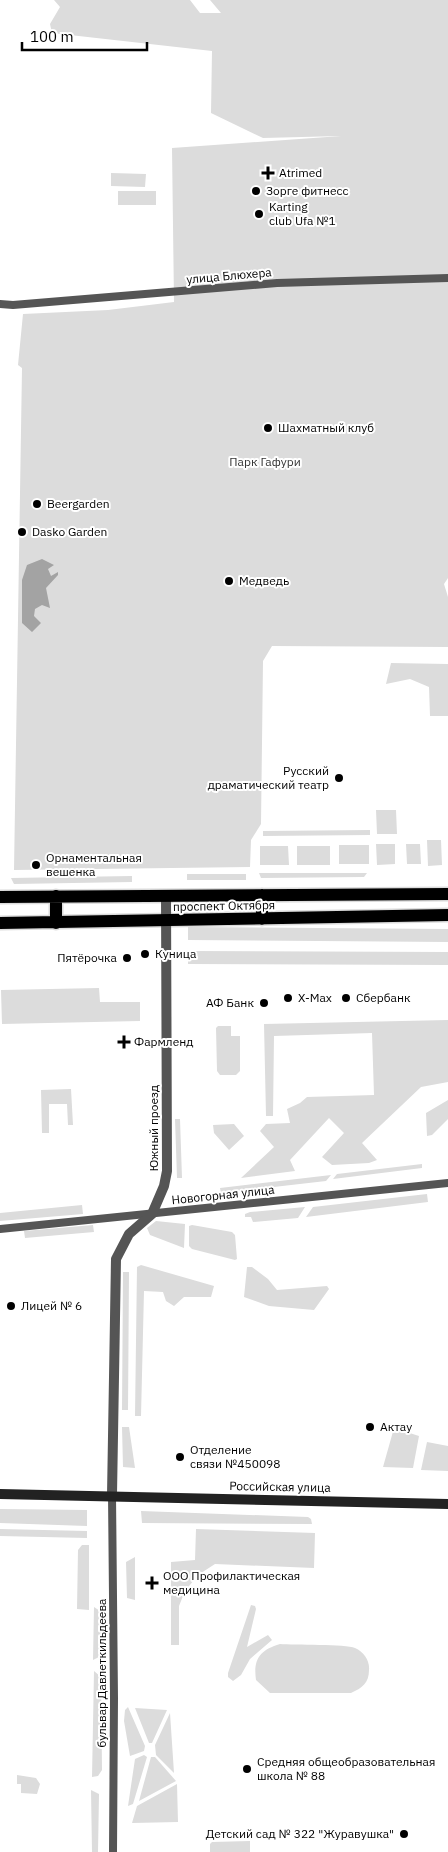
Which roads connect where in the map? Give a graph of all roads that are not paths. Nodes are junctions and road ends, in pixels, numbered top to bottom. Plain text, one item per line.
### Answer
1 (448, 278) edge
2 (0, 304) edge
3 (448, 894) edge
4 (166, 895) junction
5 (262, 895) junction
6 (56, 896) junction
7 (0, 897) edge
8 (448, 915) edge
9 (262, 920) junction
10 (166, 921) junction
11 (0, 923) edge
12 (56, 923) junction
13 (448, 1183) edge
14 (152, 1214) junction
15 (0, 1229) edge
16 (0, 1494) edge
17 (112, 1495) junction
18 (448, 1504) edge
19 (113, 1852) edge

1 - 2 street, улица Блюхера
3 - 5 main road, проспект Октября
4 - 5 main road, проспект Октября
4 - 6 main road, проспект Октября
4 - 10 street, Южный проезд
5 - 9 main road
6 - 7 main road, проспект Октября
6 - 12 main road
8 - 9 main road, проспект Октября
9 - 10 main road, проспект Октября
10 - 12 main road, проспект Октября
10 - 14 street, Южный проезд
11 - 12 main road, проспект Октября
13 - 14 street, Новогорная улица
14 - 15 street, Новогорная улица
14 - 17 street, Южный проезд
16 - 17 main road, Российская улица
17 - 18 main road, Российская улица
17 - 19 street, бульвар Давлеткильдеева

